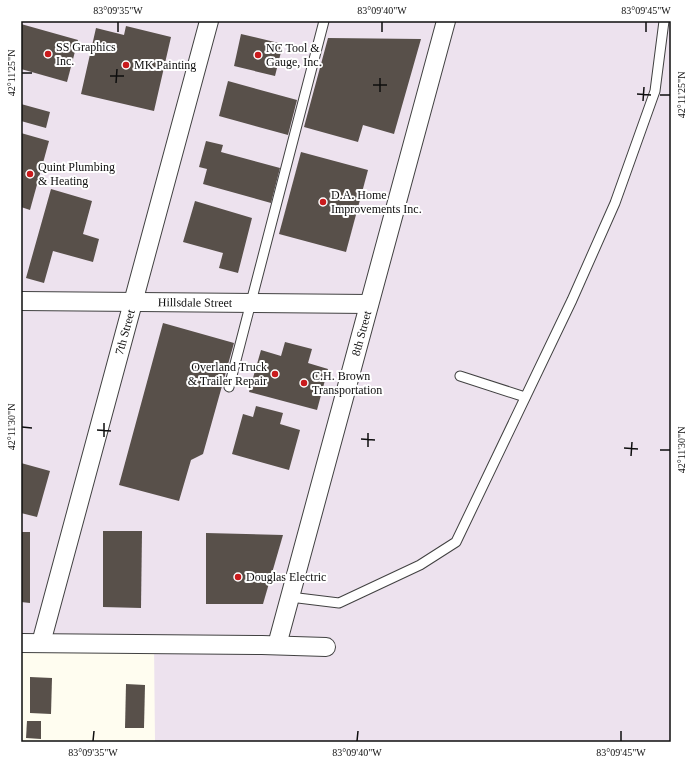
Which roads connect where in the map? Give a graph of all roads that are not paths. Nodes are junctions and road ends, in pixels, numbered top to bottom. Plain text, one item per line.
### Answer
1 (210, 21) edge
2 (324, 21) edge
3 (446, 21) edge
4 (664, 21) edge
5 (21, 301) edge
6 (133, 302) junction
7 (250, 303) junction
8 (369, 304) junction
9 (460, 376) dead end
10 (229, 387) dead end
11 (525, 397) junction
12 (290, 597) junction
13 (21, 643) edge
14 (41, 643) junction
15 (277, 645) junction
16 (326, 647) dead end

1 - 6 street, 7th Street
2 - 7 lane
3 - 8 street, 8th Street
4 - 11 lane
5 - 6 street, Hillsdale Street
6 - 7 street, Hillsdale Street
6 - 14 street, 7th Street
7 - 8 street, Hillsdale Street
7 - 10 lane
8 - 12 street, 8th Street
9 - 11 lane
11 - 12 lane
12 - 15 street, 8th Street
13 - 14 street
14 - 15 street
15 - 16 street

